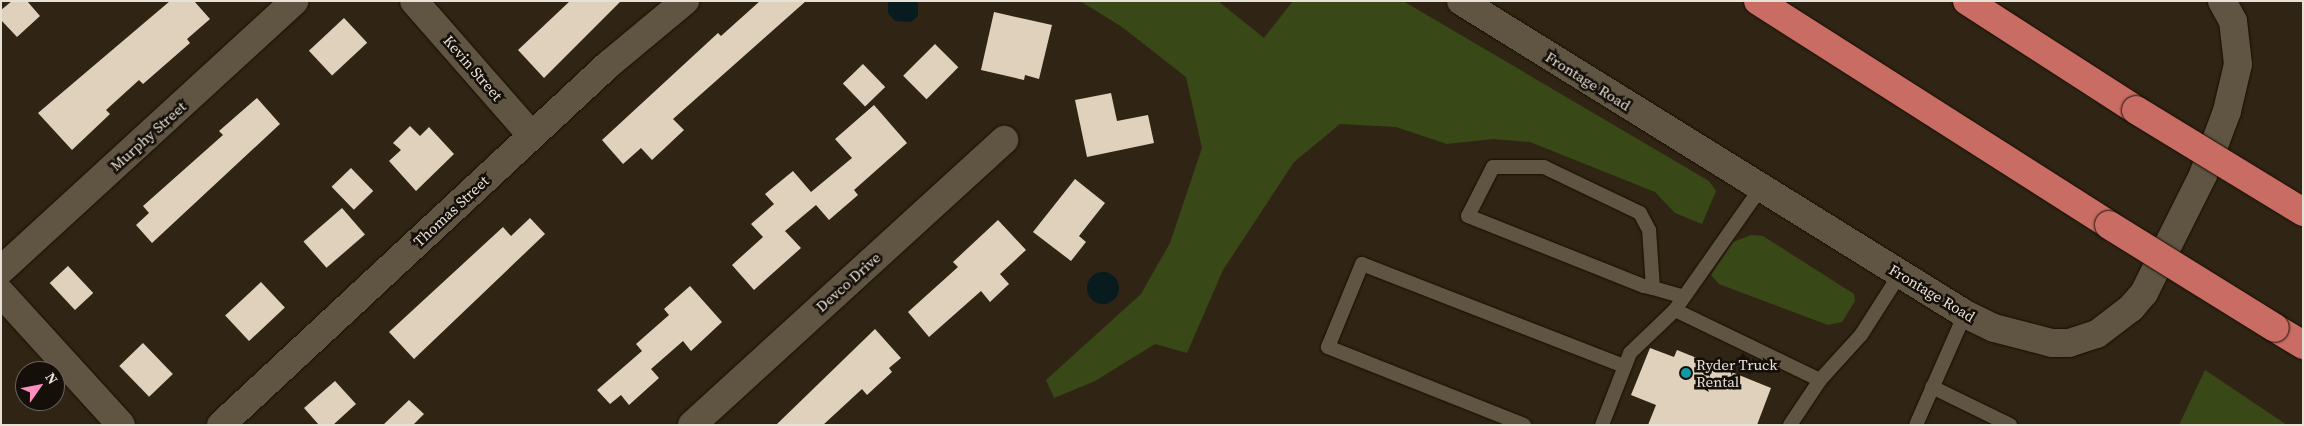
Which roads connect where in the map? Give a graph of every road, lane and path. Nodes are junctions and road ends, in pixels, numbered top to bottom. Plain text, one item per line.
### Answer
1 (295, 1) edge
2 (414, 1) edge
3 (685, 1) edge
4 (1461, 1) edge
5 (1758, 1) edge
6 (1967, 1) edge
7 (2222, 1) edge
8 (532, 136) junction
9 (1004, 140) dead end
10 (1760, 190) junction
11 (2303, 212) edge
12 (1, 270) edge
13 (1900, 274) junction
14 (1653, 288) junction
15 (1, 294) edge
16 (1684, 298) junction
17 (1675, 310) junction
18 (1965, 314) junction
19 (2303, 344) edge
20 (1624, 366) junction
21 (1820, 380) junction
22 (1932, 386) junction
23 (121, 425) edge
24 (221, 425) edge
25 (692, 425) edge
26 (1524, 425) edge
27 (1602, 425) edge
28 (1790, 425) edge
29 (1916, 425) edge
30 (2010, 425) edge

1 - 12 street, Murphy Street
2 - 8 street, Kevin Street
3 - 8 street, Thomas Street
4 - 10 street, Frontage Road
5 - 19 highway, bridge
6 - 11 highway, bridge
7 - 18 street, Frontage Road
8 - 24 street, Thomas Street
9 - 25 street, Devco Drive
10 - 13 street, Frontage Road
10 - 16 lane
13 - 18 street, Frontage Road
13 - 21 lane
14 - 14 lane
14 - 16 lane
15 - 23 street
16 - 17 lane
17 - 20 lane
17 - 21 lane
18 - 22 lane
20 - 26 lane
20 - 27 lane
21 - 28 lane
22 - 29 lane
22 - 30 lane

